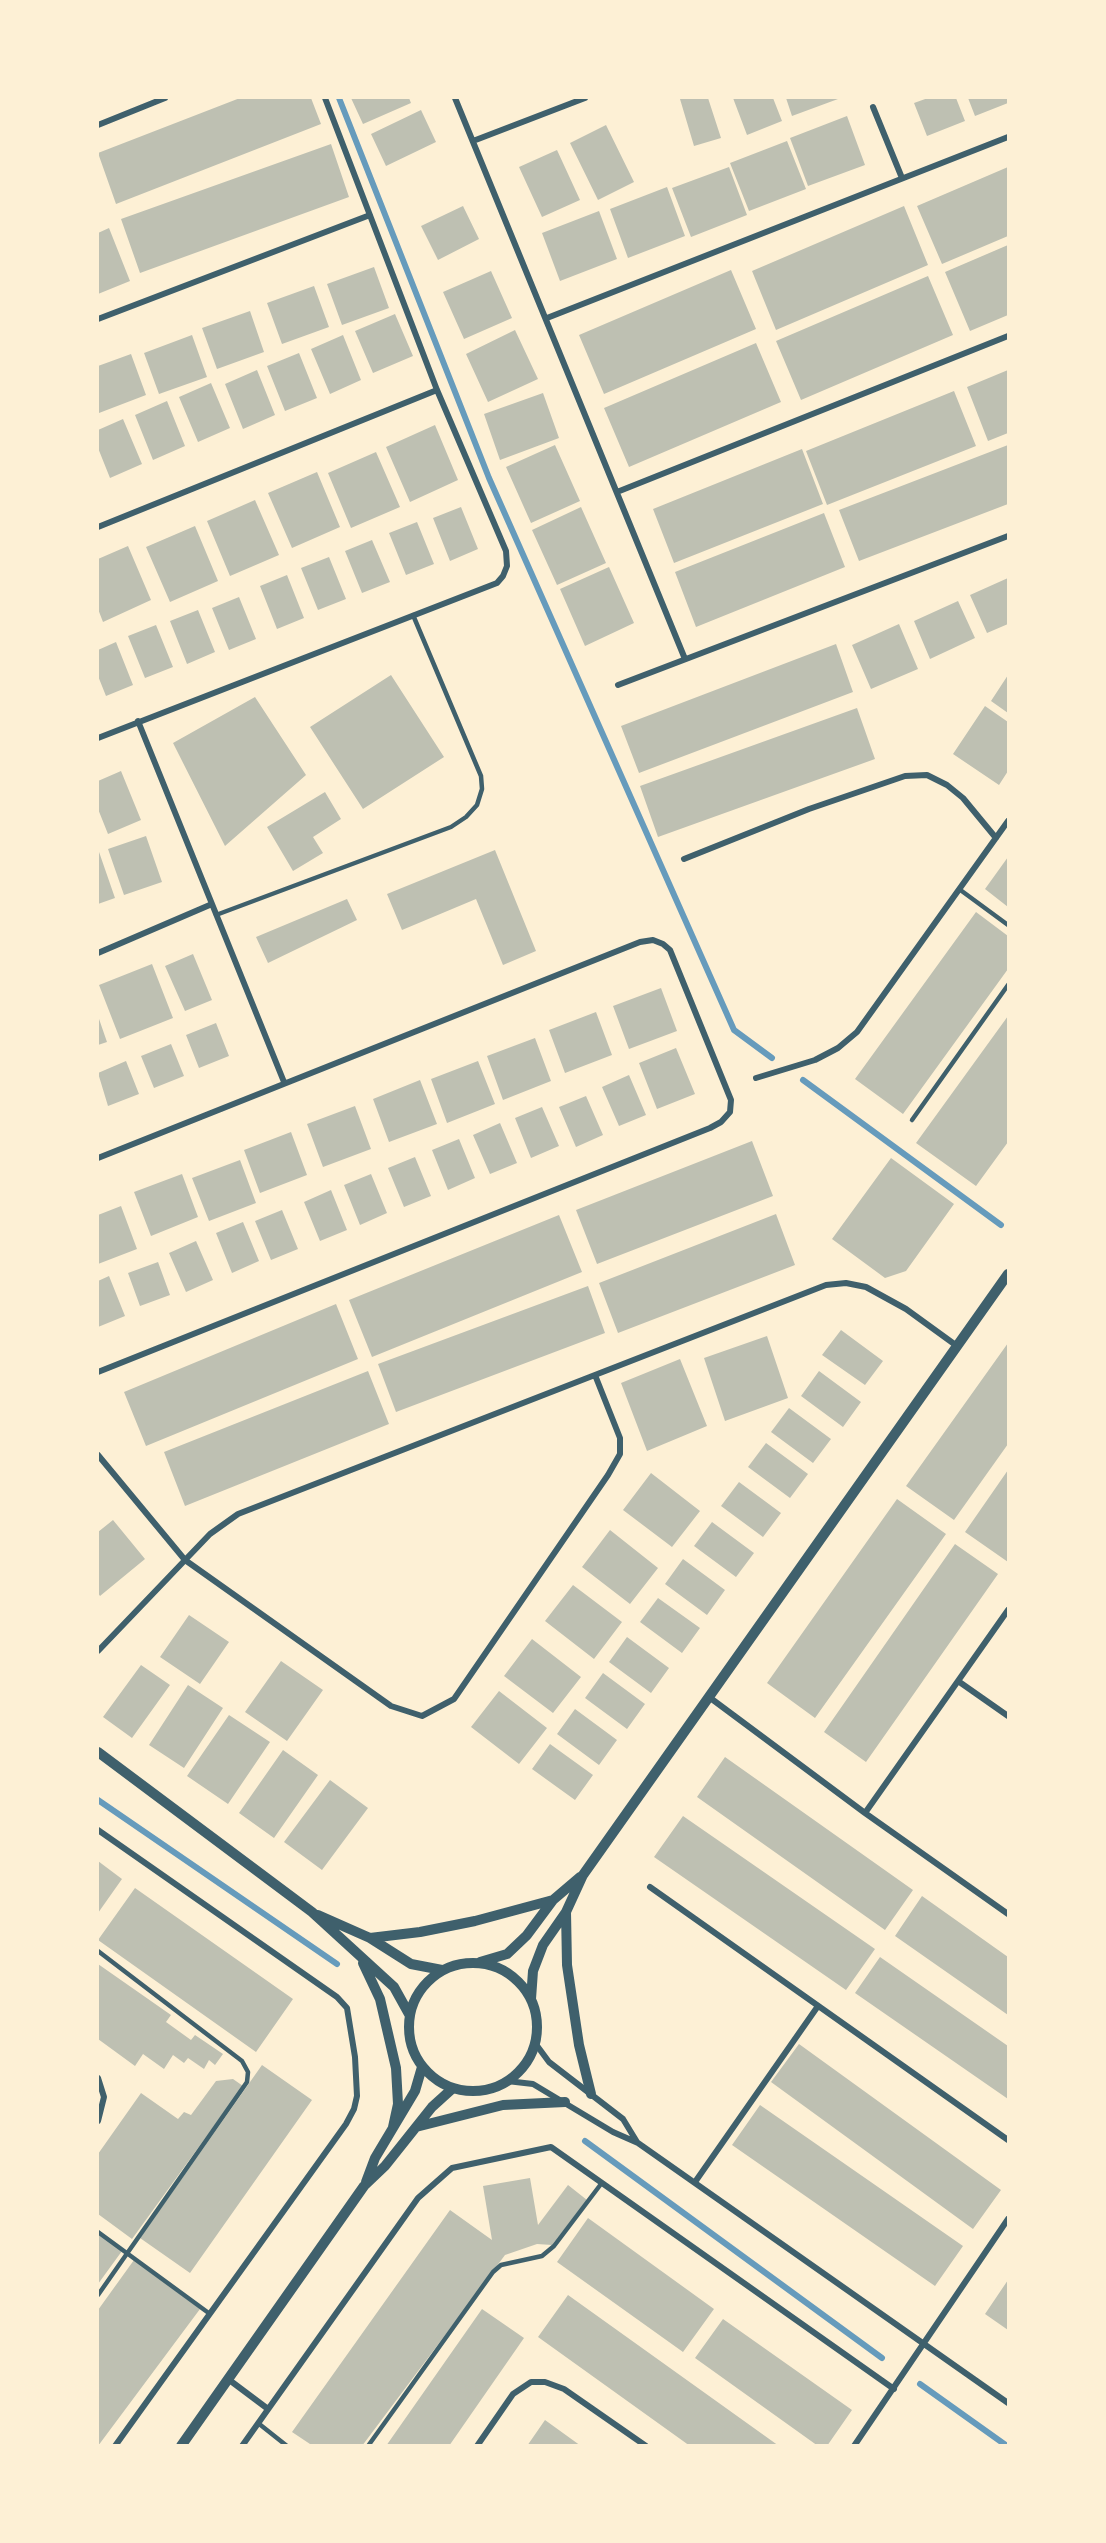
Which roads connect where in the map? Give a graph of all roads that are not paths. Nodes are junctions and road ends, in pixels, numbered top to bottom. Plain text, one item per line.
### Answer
1 (165, 98) edge
2 (326, 98) edge
3 (455, 98) edge
4 (585, 98) edge
5 (873, 107) dead end
6 (98, 124) edge
7 (1008, 137) edge
8 (473, 141) junction
9 (902, 178) junction
10 (370, 215) junction
11 (547, 318) junction
12 (98, 319) edge
13 (1008, 336) edge
14 (438, 390) junction
15 (617, 492) junction
16 (98, 527) edge
17 (1008, 536) edge
18 (413, 615) junction
19 (685, 659) junction
20 (618, 685) dead end
21 (138, 721) junction
22 (98, 738) edge
23 (1008, 821) edge
24 (996, 838) junction
25 (684, 859) dead end
26 (959, 889) junction
27 (212, 904) junction
28 (216, 915) junction
29 (1008, 925) edge
30 (98, 952) edge
31 (1008, 985) edge
32 (756, 1078) dead end
33 (284, 1082) junction
34 (912, 1120) dead end
35 (98, 1158) edge
36 (1008, 1274) edge
37 (957, 1346) junction
38 (98, 1372) edge
39 (595, 1375) junction
40 (98, 1455) edge
41 (185, 1560) junction
42 (1008, 1610) edge
43 (98, 1652) edge
44 (958, 1681) junction
45 (710, 1697) junction
46 (1008, 1716) edge
47 (98, 1752) edge
48 (865, 1813) junction
49 (98, 1830) edge
50 (583, 1875) junction
51 (651, 1887) dead end
52 (552, 1900) junction
53 (312, 1912) junction
54 (566, 1912) junction
55 (1008, 1914) edge
56 (370, 1938) junction
57 (98, 1951) edge
58 (360, 1958) junction
59 (479, 1962) junction
60 (442, 1970) junction
61 (531, 1999) junction
62 (818, 2006) junction
63 (410, 2014) junction
64 (535, 2043) junction
65 (422, 2067) junction
66 (98, 2078) edge
67 (507, 2081) junction
68 (453, 2088) junction
69 (591, 2094) junction
70 (565, 2102) junction
71 (98, 2121) edge
72 (393, 2127) junction
73 (416, 2127) junction
74 (1008, 2140) edge
75 (638, 2143) junction
76 (695, 2182) junction
77 (601, 2184) junction
78 (364, 2186) junction
79 (1008, 2219) edge
80 (98, 2232) edge
81 (127, 2253) junction
82 (98, 2295) edge
83 (210, 2314) junction
84 (926, 2343) junction
85 (228, 2379) junction
86 (894, 2389) junction
87 (1008, 2403) edge
88 (268, 2409) junction
89 (258, 2423) junction
90 (115, 2445) edge
91 (181, 2445) edge
92 (242, 2445) edge
93 (286, 2445) edge
94 (368, 2445) edge
95 (477, 2445) edge
96 (646, 2445) edge
97 (854, 2445) edge

1 - 6 street
2 - 10 street
3 - 8 street
4 - 8 street
5 - 9 street
7 - 9 street
8 - 11 street
9 - 11 street
10 - 12 street
10 - 14 street
11 - 15 street
13 - 15 street
14 - 16 street
14 - 18 street
15 - 19 street
17 - 19 street
18 - 21 street
18 - 28 lane
19 - 20 street
21 - 22 street
21 - 27 street
23 - 24 street
24 - 25 street
24 - 26 street
26 - 29 lane
26 - 32 street
27 - 28 street
27 - 30 street
28 - 33 street
31 - 34 lane
33 - 35 street
33 - 38 street
36 - 37 street
37 - 39 street
37 - 45 street
39 - 41 street
39 - 41 street
40 - 41 street
41 - 43 street
42 - 44 street
44 - 46 street
44 - 48 street
45 - 48 street
45 - 50 street
47 - 53 street
48 - 55 street
49 - 83 street
50 - 52 street
50 - 54 street
51 - 62 street
52 - 56 street
52 - 59 street
53 - 56 street
53 - 58 street
54 - 61 street
54 - 69 street
56 - 60 street
57 - 81 lane
58 - 63 street
58 - 72 street
59 - 60 street
59 - 61 street
60 - 63 street
61 - 64 street
62 - 74 street
62 - 76 street
63 - 65 street
64 - 67 street
64 - 69 street
65 - 68 street
65 - 72 street
66 - 71 street
67 - 68 street
67 - 70 street
68 - 73 street
69 - 75 street
70 - 73 street
70 - 75 street
72 - 78 street
73 - 78 street
75 - 76 street
76 - 84 street
77 - 86 street
77 - 88 street
77 - 94 lane
78 - 85 street
79 - 84 street
80 - 81 lane
81 - 82 lane
81 - 83 lane
83 - 90 street
84 - 86 street
84 - 87 street
85 - 88 street
85 - 91 street
86 - 97 street
88 - 89 street
89 - 92 street
89 - 93 lane
95 - 96 street

